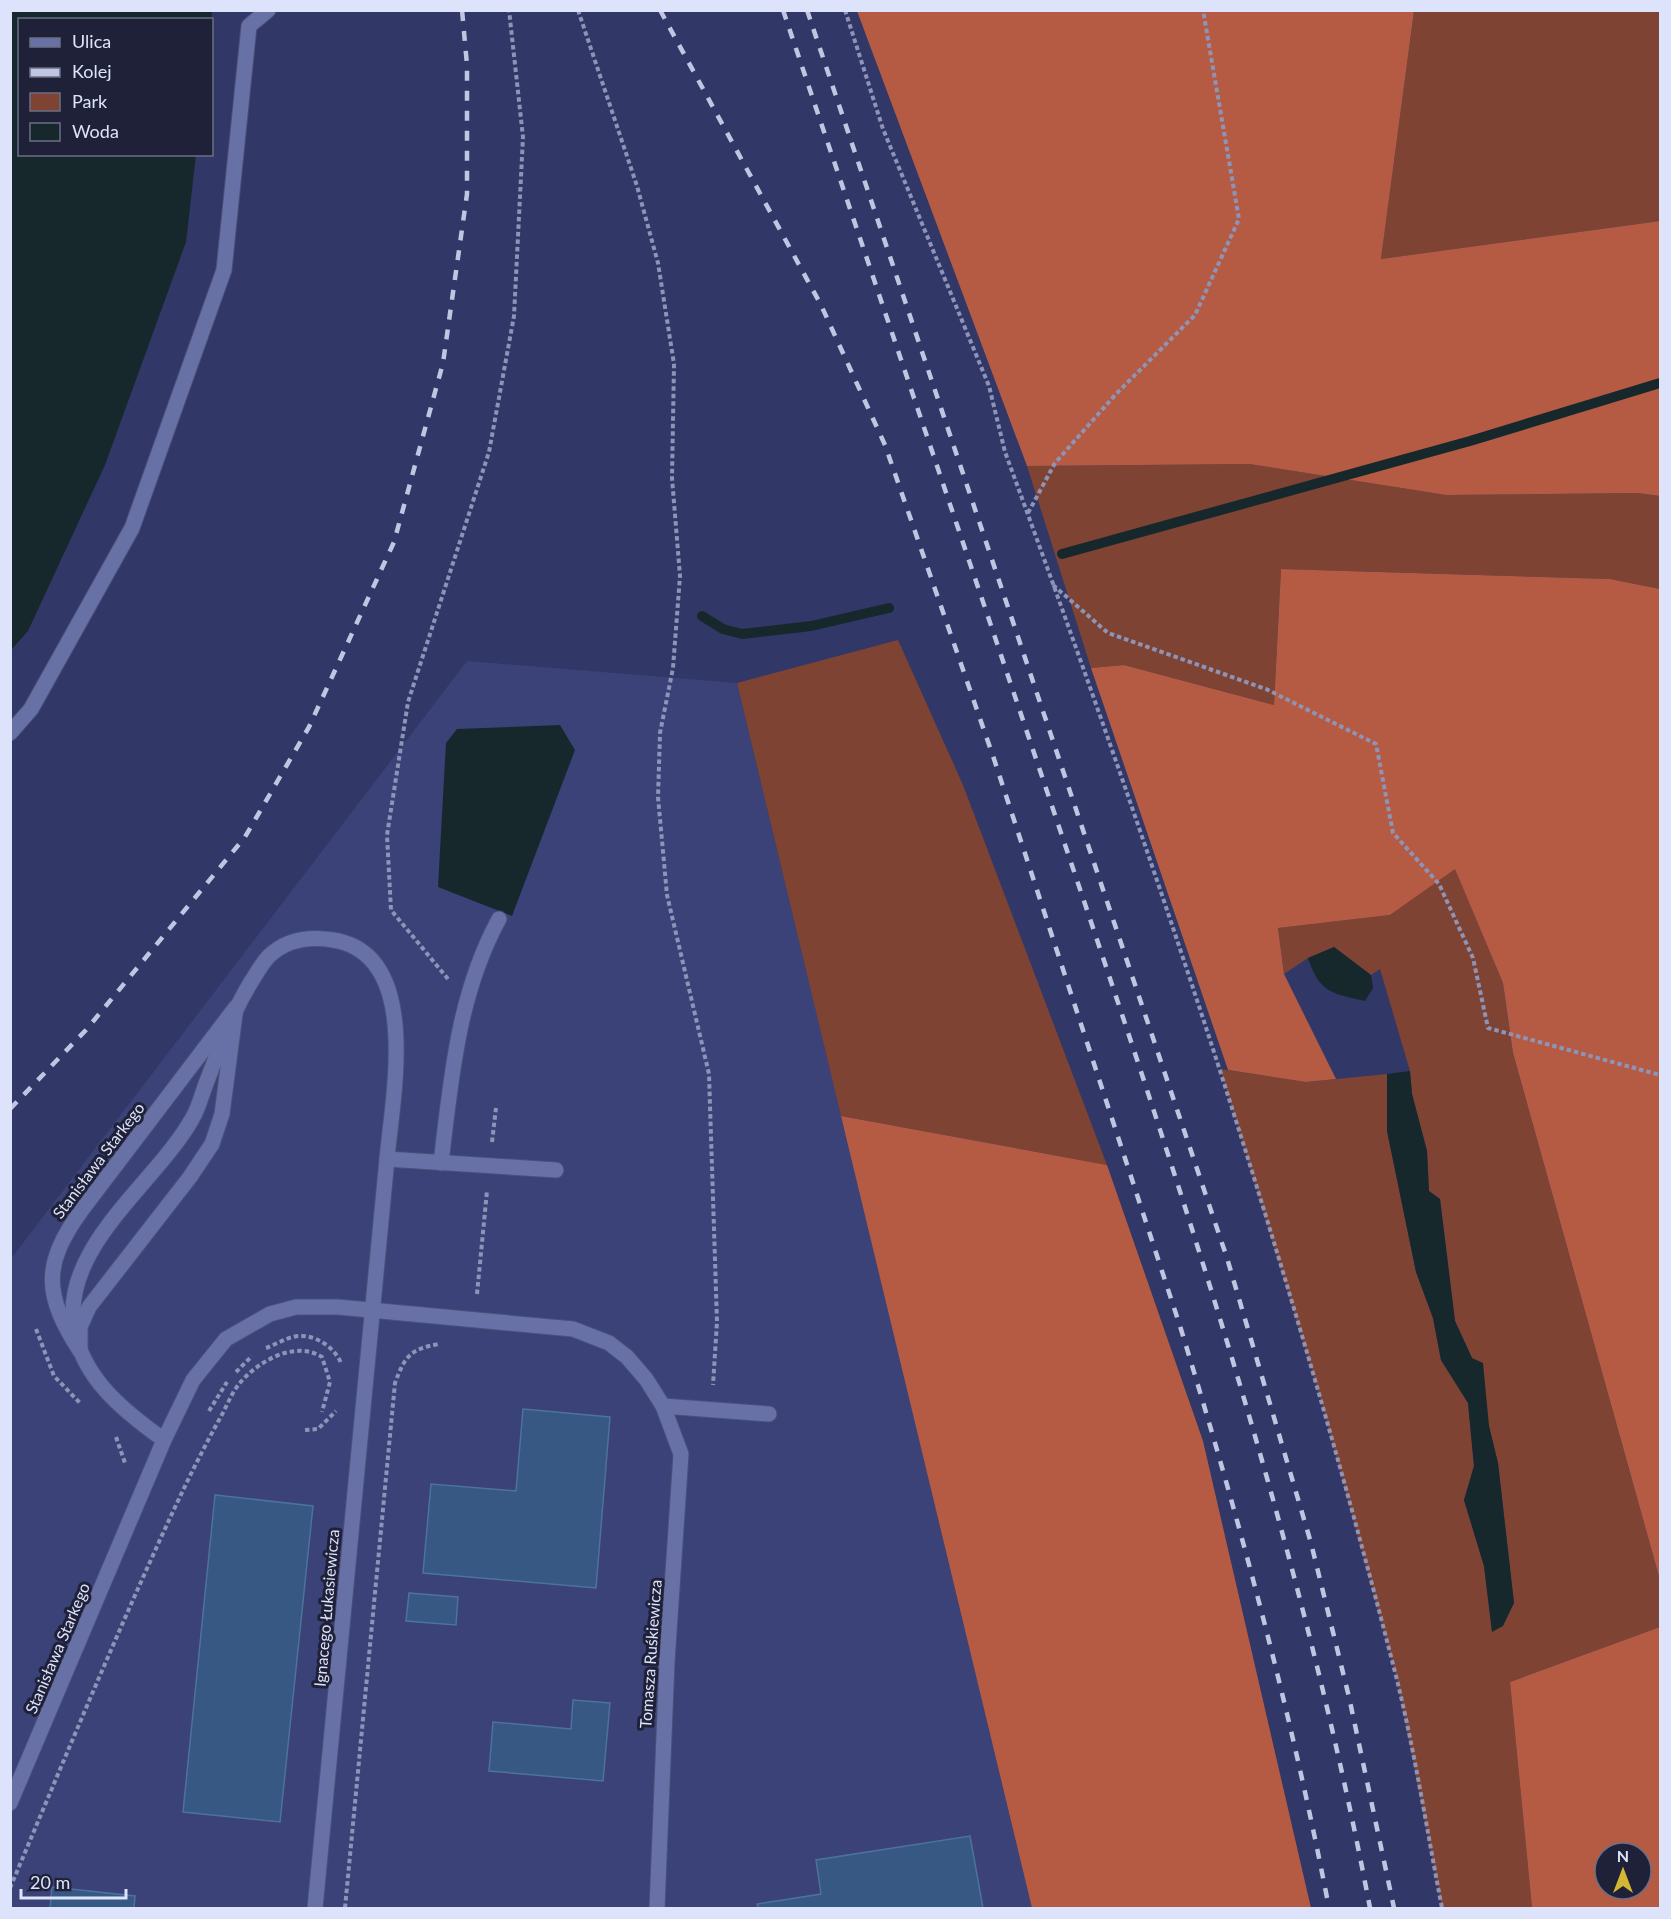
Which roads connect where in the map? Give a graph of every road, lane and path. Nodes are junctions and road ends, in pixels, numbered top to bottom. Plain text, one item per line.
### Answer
1 (268, 10) edge
2 (509, 10) edge
3 (578, 10) edge
4 (845, 10) edge
5 (1203, 10) edge
6 (1027, 514) junction
7 (1053, 585) junction
8 (10, 734) edge
9 (499, 919) dead end
10 (379, 969) joint
11 (466, 1001) junction
12 (236, 1007) junction
13 (1660, 1075) edge
14 (387, 1160) junction
15 (441, 1163) junction
16 (556, 1170) dead end
17 (373, 1310) junction
18 (442, 1344) dead end
19 (80, 1351) junction
20 (342, 1373) dead end
21 (339, 1405) dead end
22 (663, 1406) junction
23 (712, 1409) junction
24 (322, 1412) dead end
25 (769, 1414) dead end
26 (205, 1419) dead end
27 (304, 1430) dead end
28 (164, 1440) junction
29 (10, 1803) edge
30 (10, 1888) edge
31 (315, 1908) edge
32 (345, 1908) edge
33 (657, 1908) edge
34 (1442, 1908) edge

1 - 8 street
2 - 11 path
3 - 23 path
4 - 6 path
5 - 6 path
6 - 7 path
7 - 13 path
7 - 34 path
9 - 11 street
10 - 12 street, Stanisława Starkego
10 - 14 street, Ignacego Łukasiewicza
11 - 15 street
12 - 19 street, Stanisława Starkego
12 - 19 street, Stanisława Starkego
12 - 19 street, Stanisława Starkego
14 - 15 street
14 - 17 street, Ignacego Łukasiewicza
15 - 16 street
17 - 22 street, Tomasza Ruśkiewicza
17 - 28 street, Stanisława Starkego
17 - 31 street, Ignacego Łukasiewicza
18 - 32 path
19 - 28 street, Stanisława Starkego
20 - 26 path
21 - 27 path
22 - 23 street
22 - 33 street, Tomasza Ruśkiewicza
23 - 25 street
24 - 30 path
28 - 29 street, Stanisława Starkego

